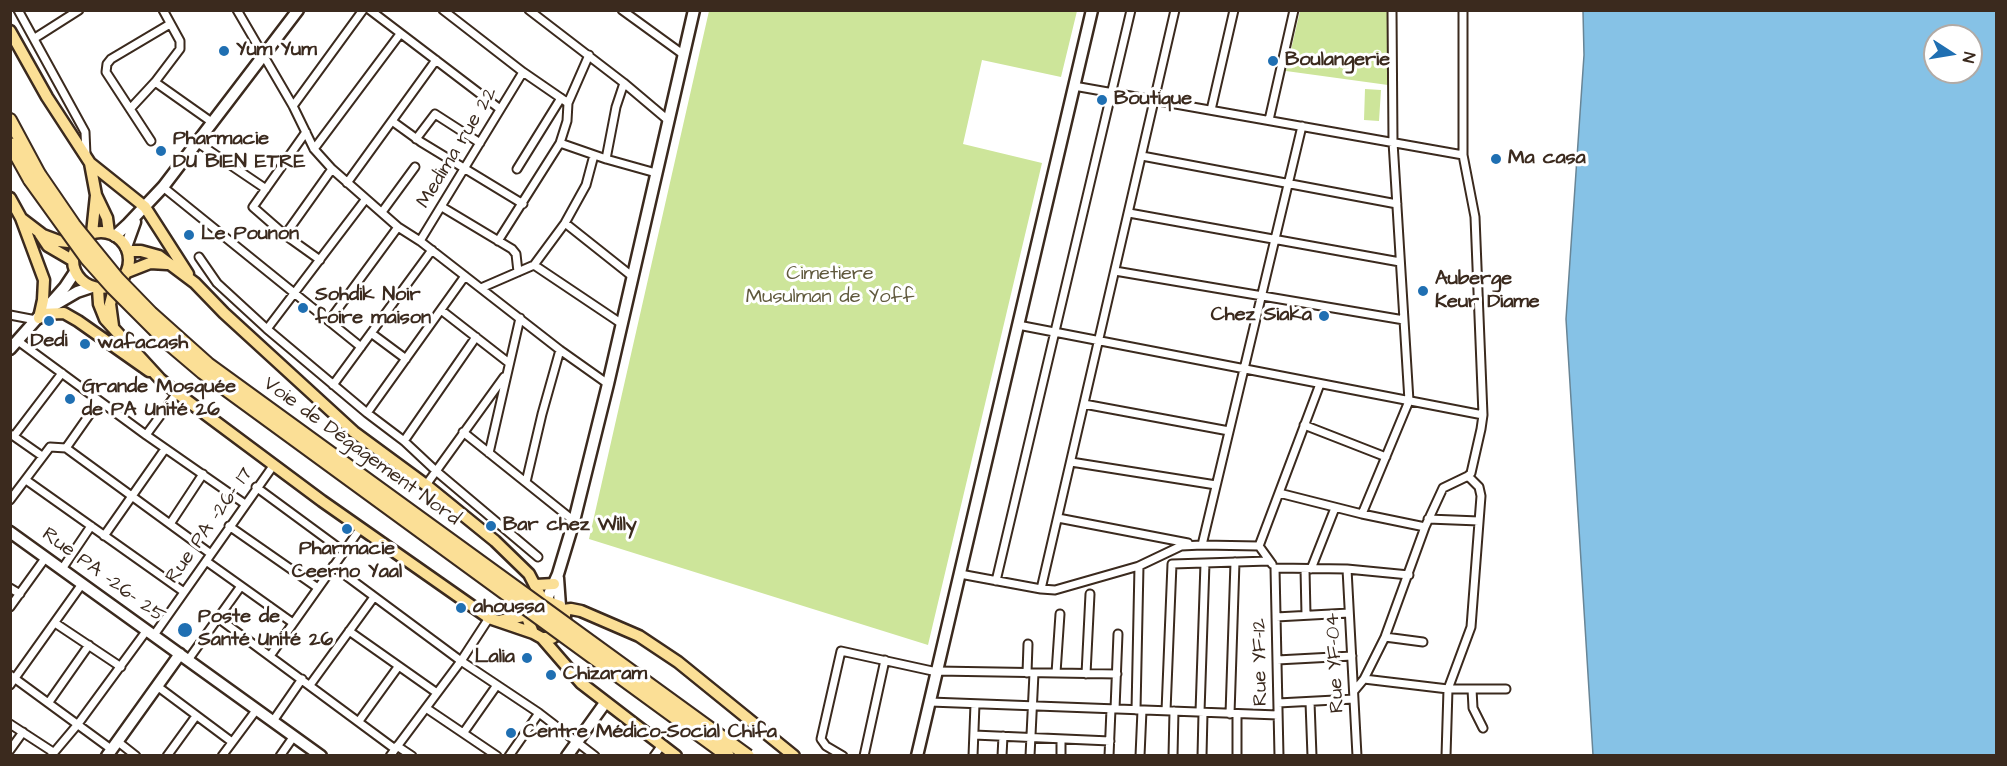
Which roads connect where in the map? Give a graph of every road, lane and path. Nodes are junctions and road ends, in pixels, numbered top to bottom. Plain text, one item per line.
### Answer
1 (18, 10) edge
2 (79, 10) edge
3 (163, 10) edge
4 (237, 10) edge
5 (298, 10) edge
6 (363, 10) edge
7 (370, 10) edge
8 (443, 10) edge
9 (529, 10) edge
10 (544, 10) edge
11 (622, 10) edge
12 (1092, 10) edge
13 (1131, 10) edge
14 (1175, 10) edge
15 (1234, 10) edge
16 (1294, 10) edge
17 (1392, 10) edge
18 (1463, 10) edge
19 (692, 12) edge
20 (539, 18) junction
21 (170, 24) junction
22 (10, 31) edge
23 (400, 34) junction
24 (35, 38) junction
25 (589, 55) junction
26 (684, 55) junction
27 (264, 56) junction
28 (436, 60) junction
29 (523, 72) junction
30 (155, 82) junction
31 (624, 82) junction
32 (1074, 86) junction
33 (1112, 92) junction
34 (561, 98) junction
35 (1155, 100) junction
36 (568, 103) junction
37 (293, 106) junction
38 (130, 109) junction
39 (500, 109) junction
40 (1211, 110) junction
41 (10, 120) edge
42 (1269, 120) junction
43 (393, 121) junction
44 (669, 121) junction
45 (213, 123) junction
46 (1302, 126) junction
47 (306, 132) junction
48 (416, 139) junction
49 (151, 141) dead end
50 (1393, 142) junction
51 (198, 143) junction
52 (480, 143) junction
53 (560, 143) junction
54 (10, 144) edge
55 (314, 149) junction
56 (1463, 154) junction
57 (594, 155) junction
58 (1142, 156) junction
59 (88, 159) junction
60 (606, 159) junction
61 (415, 167) dead end
62 (332, 169) junction
63 (465, 169) junction
64 (517, 169) dead end
65 (656, 173) junction
66 (34, 177) junction
67 (347, 183) junction
68 (1288, 184) junction
69 (163, 187) junction
70 (266, 189) junction
71 (96, 195) junction
72 (10, 198) edge
73 (365, 200) junction
74 (522, 204) junction
75 (1397, 204) junction
76 (442, 207) junction
77 (143, 209) junction
78 (382, 212) junction
79 (1128, 213) junction
80 (16, 215) edge
81 (565, 223) junction
82 (398, 227) junction
83 (38, 231) junction
84 (92, 233) junction
85 (112, 234) junction
86 (285, 235) junction
87 (1275, 239) junction
88 (420, 241) junction
89 (498, 242) junction
90 (78, 243) junction
91 (127, 249) junction
92 (432, 250) junction
93 (199, 257) dead end
94 (72, 260) junction
95 (320, 260) junction
96 (1400, 262) junction
97 (534, 265) junction
98 (173, 266) junction
99 (1115, 271) junction
100 (75, 272) junction
101 (127, 272) junction
102 (518, 272) junction
103 (465, 276) junction
104 (633, 277) junction
105 (195, 283) junction
106 (115, 285) junction
107 (95, 288) junction
108 (481, 288) junction
109 (295, 294) junction
110 (1262, 296) junction
111 (441, 310) junction
112 (10, 315) edge
113 (40, 316) junction
114 (520, 318) junction
115 (1404, 320) junction
116 (329, 321) junction
117 (622, 324) junction
118 (1018, 325) junction
119 (113, 327) junction
120 (267, 329) junction
121 (1055, 332) junction
122 (371, 333) junction
123 (476, 337) junction
124 (1099, 341) junction
125 (14, 345) edge
126 (361, 347) junction
127 (560, 350) junction
128 (406, 360) junction
129 (509, 363) junction
130 (1244, 369) junction
131 (62, 373) junction
132 (506, 375) junction
133 (160, 379) junction
134 (608, 384) junction
135 (1320, 384) junction
136 (333, 385) junction
137 (177, 393) junction
138 (99, 401) junction
139 (1409, 401) junction
140 (1084, 404) junction
141 (367, 413) junction
142 (1483, 415) junction
143 (1305, 426) junction
144 (1229, 431) junction
145 (463, 432) junction
146 (12, 435) edge
147 (146, 435) junction
148 (404, 441) junction
149 (66, 448) junction
150 (165, 448) junction
151 (489, 453) junction
152 (42, 456) junction
153 (1386, 457) junction
154 (1071, 462) junction
155 (273, 466) junction
156 (436, 471) junction
157 (203, 474) junction
158 (1468, 476) junction
159 (26, 480) junction
160 (526, 482) junction
161 (426, 485) junction
162 (1216, 485) junction
163 (256, 487) junction
164 (1279, 493) junction
165 (133, 495) junction
166 (10, 500) edge
167 (245, 504) junction
168 (1335, 508) junction
169 (1362, 514) junction
170 (1058, 518) junction
171 (574, 521) junction
172 (1479, 521) junction
173 (1426, 523) junction
174 (170, 524) junction
175 (91, 526) junction
176 (229, 526) junction
177 (360, 529) junction
178 (10, 532) edge
179 (104, 536) junction
180 (1199, 545) junction
181 (1259, 546) junction
182 (343, 551) junction
183 (46, 557) junction
184 (208, 557) junction
185 (538, 557) dead end
186 (1269, 561) junction
187 (1235, 562) junction
188 (1205, 563) junction
189 (333, 566) junction
190 (1139, 566) junction
191 (1275, 568) junction
192 (62, 569) junction
193 (1308, 569) junction
194 (1347, 569) junction
195 (529, 574) junction
196 (960, 574) junction
197 (1409, 575) junction
198 (556, 579) junction
199 (996, 581) junction
200 (82, 584) junction
201 (536, 585) junction
202 (241, 586) junction
203 (10, 588) edge
204 (318, 588) junction
205 (1041, 590) junction
206 (184, 592) junction
207 (20, 594) junction
208 (1090, 594) dead end
209 (374, 597) junction
210 (538, 606) junction
211 (10, 607) edge
212 (563, 612) junction
213 (1349, 613) junction
214 (1060, 614) dead end
215 (1306, 615) junction
216 (1276, 617) junction
217 (218, 618) junction
218 (492, 620) junction
219 (55, 623) junction
220 (293, 623) junction
221 (349, 631) junction
222 (150, 632) junction
223 (1118, 634) dead end
224 (538, 635) junction
225 (556, 636) junction
226 (1385, 637) junction
227 (1423, 642) dead end
228 (1028, 644) dead end
229 (88, 645) junction
230 (270, 656) junction
231 (1352, 656) junction
232 (184, 657) junction
233 (885, 660) junction
234 (1277, 660) junction
235 (461, 661) junction
236 (564, 664) junction
237 (121, 667) junction
238 (398, 667) junction
239 (937, 671) junction
240 (1031, 673) junction
241 (1056, 673) junction
242 (1086, 674) junction
243 (1117, 674) junction
244 (13, 676) edge
245 (302, 679) junction
246 (1364, 680) junction
247 (497, 684) junction
248 (10, 685) edge
249 (310, 685) junction
250 (157, 686) junction
251 (1448, 689) junction
252 (1472, 689) junction
253 (1506, 689) dead end
254 (437, 693) junction
255 (1354, 695) junction
256 (50, 702) junction
257 (930, 702) junction
258 (1310, 702) junction
259 (605, 703) junction
260 (1278, 703) junction
261 (975, 704) junction
262 (1033, 706) junction
263 (426, 708) junction
264 (257, 709) junction
265 (1113, 709) junction
266 (1139, 710) junction
267 (1170, 711) junction
268 (1202, 712) junction
269 (538, 713) junction
270 (1234, 714) junction
271 (196, 716) junction
272 (1278, 716) junction
273 (273, 721) junction
274 (359, 721) junction
275 (10, 724) edge
276 (78, 724) junction
277 (1483, 728) dead end
278 (22, 732) junction
279 (464, 732) junction
280 (974, 735) junction
281 (294, 736) junction
282 (1003, 736) junction
283 (1031, 738) junction
284 (1061, 739) junction
285 (1110, 741) junction
286 (232, 742) junction
287 (576, 743) junction
288 (662, 745) junction
289 (112, 748) edge
290 (10, 750) edge
291 (394, 750) edge
292 (52, 754) edge
293 (136, 756) edge
294 (166, 756) edge
295 (222, 756) edge
296 (280, 756) edge
297 (321, 756) edge
298 (411, 756) edge
299 (497, 756) edge
300 (509, 756) edge
301 (567, 756) edge
302 (595, 756) edge
303 (654, 756) edge
304 (676, 756) edge
305 (728, 756) edge
306 (748, 756) edge
307 (794, 756) edge
308 (843, 756) edge
309 (864, 756) edge
310 (917, 756) edge
311 (973, 756) edge
312 (1002, 756) edge
313 (1030, 756) edge
314 (1061, 756) edge
315 (1110, 756) edge
316 (1140, 756) edge
317 (1173, 756) edge
318 (1202, 756) edge
319 (1237, 756) edge
320 (1279, 756) edge
321 (1312, 756) edge
322 (1357, 756) edge
323 (1446, 756) edge

1 - 24 street
2 - 24 street
3 - 21 street
4 - 27 street
5 - 27 street
6 - 37 street
7 - 23 street
8 - 29 street
9 - 20 street
10 - 20 street
11 - 26 street
12 - 32 street
13 - 33 street
14 - 35 street
15 - 40 street
16 - 42 street
17 - 50 street
18 - 56 street
19 - 26 street
20 - 25 street
21 - 30 street
21 - 38 street
22 - 59 main road
23 - 28 street
23 - 55 street
24 - 59 street
25 - 31 street
25 - 36 street
26 - 44 street
27 - 37 street
27 - 45 street
28 - 39 street
28 - 43 street
29 - 34 street
29 - 39 street, Medima rue 22
30 - 38 street
30 - 45 street
31 - 44 street
31 - 60 street
32 - 33 street
32 - 118 street
33 - 35 street
33 - 121 street
34 - 36 street
34 - 64 street
35 - 40 street
35 - 58 street
36 - 53 street
37 - 47 street
38 - 49 street
39 - 52 street, Medima rue 22
40 - 42 street
41 - 66 highway, Voie de Dégagement Nord
42 - 46 street
43 - 48 street
43 - 67 street
44 - 65 street
45 - 51 street
46 - 50 street
46 - 68 street
47 - 55 street
47 - 70 street
48 - 52 street
48 - 63 street
50 - 56 street
50 - 75 street
51 - 69 street
51 - 70 street
52 - 63 street, Medima rue 22
53 - 57 street
53 - 74 street
54 - 66 highway, Voie de Dégagement Nord
55 - 62 street
56 - 142 street
57 - 60 street
57 - 81 street
58 - 68 street
58 - 79 street
59 - 71 main road
59 - 77 main road
60 - 65 street
61 - 78 street
62 - 67 street
62 - 86 street
63 - 74 street
63 - 76 street, Medima rue 22
65 - 104 street
66 - 305 highway, Voie de Dégagement Nord, bridge
66 - 306 highway, Voie de Dégagement Nord, bridge
67 - 73 street
68 - 75 street
68 - 87 street
69 - 77 street
69 - 109 street
70 - 86 street
71 - 84 main road
71 - 85 main road
72 - 80 main road
73 - 78 street
73 - 95 street
74 - 89 street
75 - 96 street
76 - 88 street, Medima rue 22
76 - 89 street
77 - 85 street
77 - 91 street
77 - 105 main road
78 - 82 street
79 - 87 street
79 - 99 street
80 - 83 main road
80 - 113 main road
81 - 97 street
81 - 104 street
82 - 88 street
82 - 116 street
83 - 90 main road
83 - 94 main road
84 - 85 main road
84 - 90 main road
85 - 91 main road
86 - 95 street
87 - 96 street
87 - 110 street
88 - 92 street
89 - 102 street
90 - 94 main road
91 - 98 main road
91 - 101 main road
92 - 103 street
92 - 122 street
93 - 120 street
94 - 100 main road
95 - 109 street
96 - 115 street
97 - 102 street
97 - 117 street
98 - 101 main road
98 - 105 main road
99 - 110 street
99 - 124 street
100 - 107 main road
100 - 113 street
101 - 106 main road
102 - 108 street
103 - 108 street
103 - 111 street
104 - 117 street
105 - 161 main road
106 - 107 main road
106 - 119 main road
107 - 113 street
107 - 119 main road
108 - 114 street
109 - 116 street
109 - 120 street
110 - 115 street
110 - 130 street
111 - 123 street
111 - 128 street
112 - 113 street
113 - 125 street
113 - 133 main road
114 - 127 street
114 - 129 street
115 - 139 street
116 - 126 street
117 - 134 street
118 - 121 street
118 - 196 street
119 - 133 main road
120 - 136 street
121 - 124 street
121 - 199 street
122 - 126 street
122 - 128 street
123 - 129 street
123 - 148 street
124 - 130 street
124 - 140 street
125 - 131 street
126 - 136 street
127 - 134 street
127 - 160 street
128 - 141 street
129 - 132 street
130 - 135 street
130 - 144 street
131 - 138 street
131 - 146 street
132 - 145 street
132 - 151 street
133 - 137 main road
134 - 171 street
135 - 139 street
135 - 143 street
136 - 141 street
137 - 147 street
137 - 155 main road
138 - 147 street
138 - 149 street
139 - 142 street
139 - 153 street
140 - 144 street
140 - 154 street
141 - 148 street
142 - 158 street
143 - 153 street
143 - 164 street
144 - 162 street
145 - 151 street
145 - 156 street
146 - 152 street
147 - 150 street
148 - 156 street
149 - 152 street
149 - 165 street
150 - 157 street
150 - 165 street
151 - 160 street
152 - 159 street
153 - 169 street
154 - 162 street
154 - 170 street
155 - 163 street, Rue PA -26- 17
155 - 177 main road
156 - 161 street
156 - 185 street
157 - 167 street
157 - 174 street
158 - 172 street
158 - 173 street
159 - 166 street
159 - 175 street
160 - 171 street
161 - 195 main road
162 - 180 street
163 - 167 street, Rue PA -26- 17
163 - 182 street
164 - 168 street
164 - 181 street
165 - 174 street
165 - 179 street
167 - 176 street, Rue PA -26- 17
168 - 169 street
168 - 193 street
169 - 173 street
170 - 180 street
170 - 205 street
171 - 198 street
172 - 173 street
172 - 251 street
173 - 197 street
174 - 184 street
175 - 179 street
175 - 192 street
176 - 184 street, Rue PA -26- 17
176 - 204 street
177 - 182 street
177 - 218 main road
178 - 183 street, Rue PA -26- 25
179 - 206 street
180 - 181 street
180 - 190 street
181 - 186 street
182 - 189 street
183 - 192 street, Rue PA -26- 25
183 - 207 street
184 - 202 street
184 - 206 street, Rue PA -26- 17
186 - 187 street
186 - 191 street
187 - 188 street
187 - 270 street
188 - 267 street
188 - 268 street
189 - 204 street
189 - 209 street
190 - 205 street
190 - 266 street
191 - 193 street
191 - 216 street, Rue YF-12
192 - 200 street, Rue PA -26- 25
193 - 194 street
193 - 215 street
194 - 197 street
194 - 213 street, Rue YF-04
195 - 201 main road
195 - 210 main road
196 - 199 street
196 - 239 street
197 - 226 street
198 - 201 main road
198 - 210 street
198 - 212 street
199 - 205 street
200 - 219 street
200 - 222 street, Rue PA -26- 25
201 - 210 main road
202 - 217 street
202 - 220 street
203 - 207 street
204 - 220 street
206 - 222 street, Rue PA -26- 17
207 - 211 street
208 - 242 street
209 - 221 street
209 - 235 street
210 - 212 main road
210 - 218 main road
210 - 224 main road
212 - 225 main road
212 - 307 main road
213 - 215 street
213 - 231 street, Rue YF-04
214 - 241 street
215 - 216 street
216 - 234 street, Rue YF-12
217 - 230 street
217 - 232 street
218 - 224 main road
218 - 235 street
219 - 229 street
219 - 244 street
220 - 230 street
221 - 238 street
221 - 249 street
222 - 232 street, Rue PA -26- 25
222 - 237 street, Rue PA -26- 17
223 - 243 street
224 - 225 main road
224 - 236 main road
225 - 236 main road
226 - 227 street
226 - 246 street
228 - 240 street
229 - 237 street
229 - 256 street
230 - 245 street
231 - 234 street
231 - 255 street, Rue YF-04
232 - 250 street
232 - 264 street, Rue PA -26- 25
233 - 239 street
233 - 308 street
233 - 309 street
234 - 260 street, Rue YF-12
235 - 247 street
235 - 254 street
236 - 259 main road
237 - 276 street, Rue PA -26- 17
238 - 254 street
238 - 274 street
239 - 240 street
239 - 257 street
240 - 241 street
240 - 262 street
241 - 242 street
242 - 243 street
243 - 265 street
244 - 248 street
244 - 256 street
245 - 249 street
245 - 273 street
246 - 251 street
246 - 255 street
247 - 269 street
247 - 279 street
249 - 274 street
250 - 271 street
250 - 289 street
251 - 252 street
251 - 323 street
252 - 253 street
252 - 277 street
254 - 263 street
255 - 258 street
255 - 322 street, Rue YF-04
256 - 276 street
257 - 261 street
257 - 310 street
258 - 260 street
258 - 321 street
259 - 287 street
259 - 288 main road
260 - 272 street, Rue YF-12
261 - 262 street
261 - 280 street
262 - 265 street
262 - 283 street
263 - 279 street
263 - 291 street
264 - 273 street, Rue PA -26- 25
264 - 286 street
265 - 266 street
265 - 285 street
266 - 267 street
266 - 316 street
267 - 268 street
267 - 317 street
268 - 270 street
268 - 318 street
269 - 287 street
269 - 300 street
270 - 272 street
270 - 319 street
271 - 286 street
271 - 294 street
272 - 320 street, Rue YF-12
273 - 281 street, Rue PA -26- 25
274 - 291 street
275 - 278 street
276 - 289 street
276 - 292 street, Rue PA -26- 17
278 - 290 street
278 - 292 street
279 - 299 street
280 - 282 street
280 - 311 street
281 - 296 street
281 - 297 street, Rue PA -26- 25
282 - 283 street
282 - 312 street
283 - 284 street
283 - 313 street
284 - 285 street
284 - 314 street
285 - 315 street
286 - 295 street
287 - 301 street
287 - 302 street
288 - 303 street
288 - 304 main road
289 - 293 street
291 - 298 street

